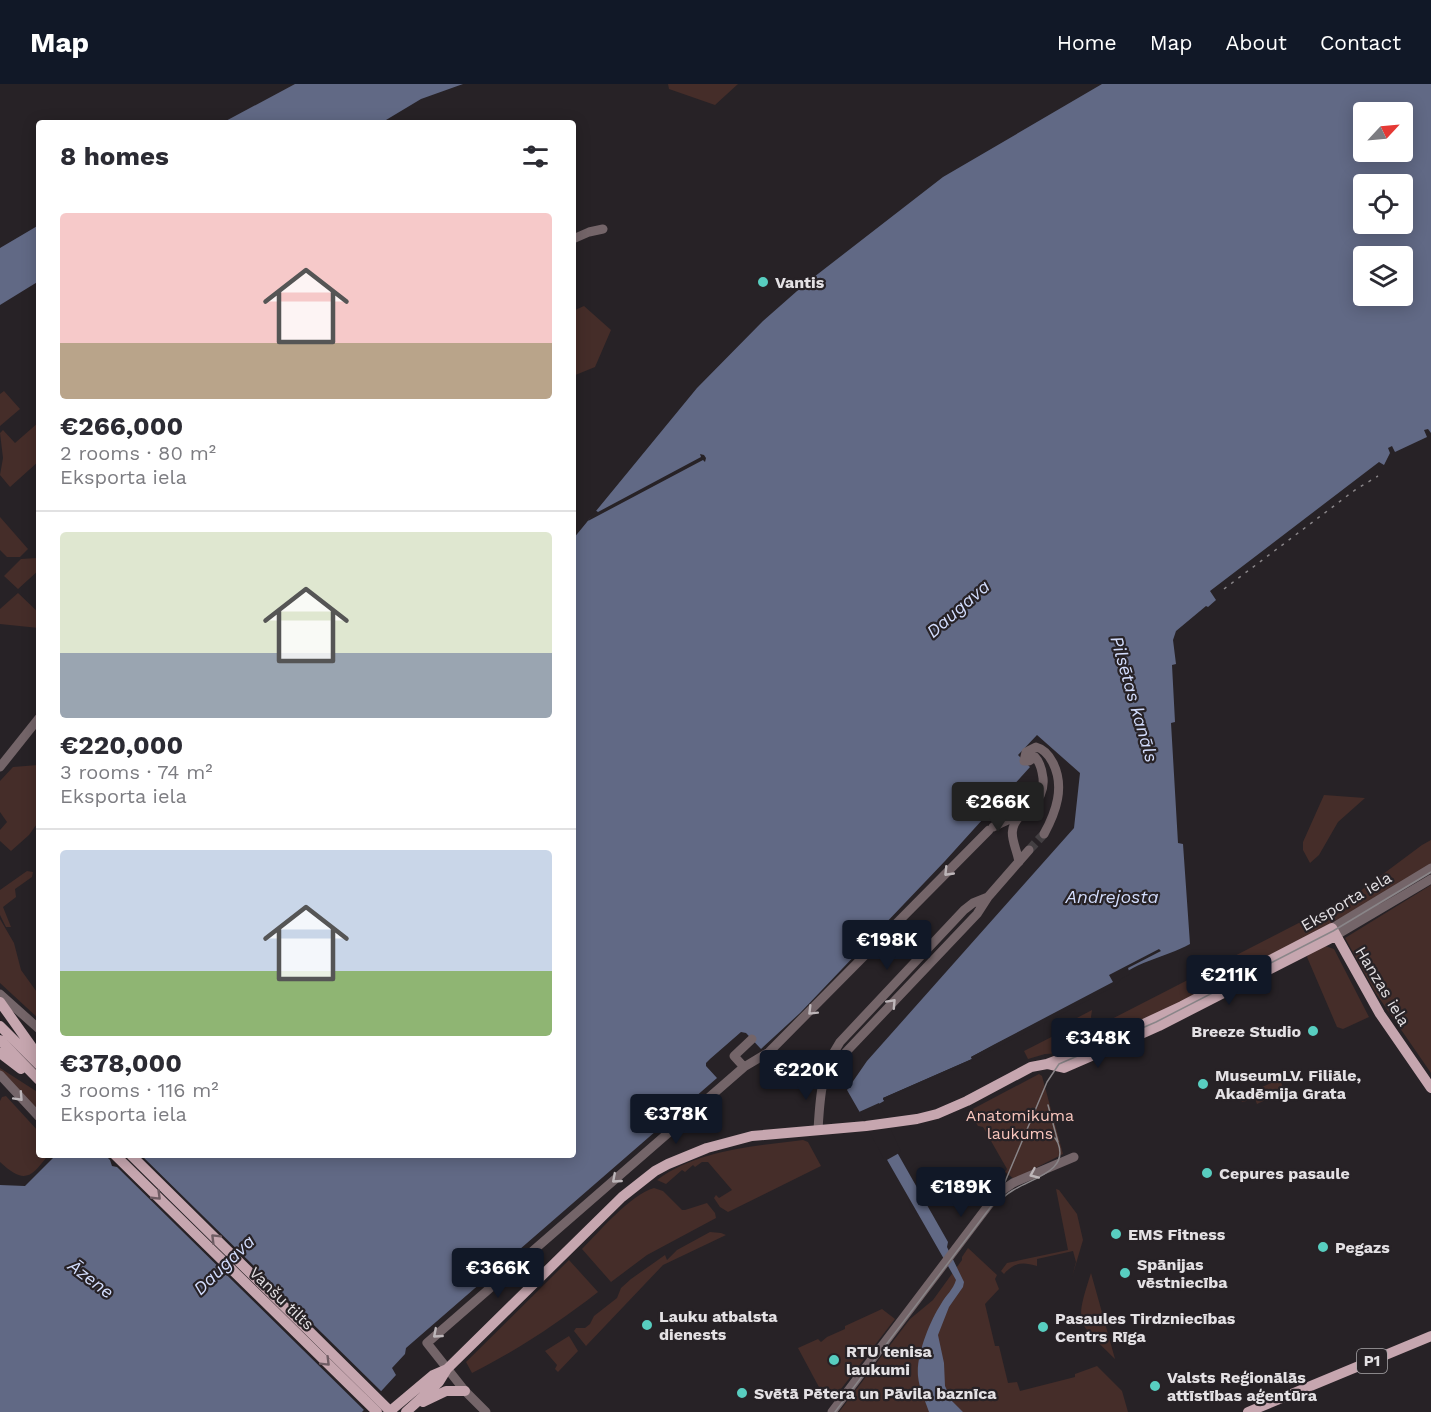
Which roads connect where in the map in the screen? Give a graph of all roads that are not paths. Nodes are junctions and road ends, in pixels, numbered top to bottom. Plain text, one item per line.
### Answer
1 (603, 229) dead end
2 (576, 238) edge
3 (36, 722) edge
4 (0, 767) edge
5 (1022, 814) junction
6 (1044, 834) tunnel mouth
7 (1029, 850) tunnel mouth
8 (1019, 862) junction
9 (1431, 868) edge
10 (1431, 879) edge
11 (1333, 932) junction
12 (0, 994) edge
13 (0, 1002) edge
14 (0, 1026) edge
15 (36, 1026) edge
16 (752, 1039) dead end
17 (0, 1040) edge
18 (0, 1053) edge
19 (36, 1053) edge
20 (36, 1062) edge
21 (744, 1067) junction
22 (0, 1075) edge
23 (36, 1078) edge
24 (36, 1079) edge
25 (1431, 1088) edge
26 (36, 1114) edge
27 (818, 1131) junction
28 (1074, 1157) dead end
29 (118, 1158) edge
30 (134, 1158) edge
31 (1431, 1336) edge
32 (447, 1369) junction
33 (465, 1390) junction
34 (377, 1412) edge
35 (390, 1412) edge
36 (407, 1412) edge
37 (486, 1412) edge
38 (832, 1412) edge
39 (1248, 1412) edge

1 - 2 street
3 - 4 street
5 - 6 street
5 - 8 street
5 -> 21 street
7 - 8 street
8 - 27 street
9 - 11 street, Eksporta iela
10 - 11 street, Eksporta iela
11 - 25 main road, Hanzas iela
11 - 27 main road, Eksporta iela
12 - 15 street
13 - 19 main road
14 - 20 main road
16 - 21 street
17 - 23 main road
18 - 24 main road
21 -> 32 street
22 -> 26 street
27 - 32 main road, Eksporta iela
28 -> 38 street
29 -> 34 main road, Vanšu tilts
35 -> 30 main road, Vanšu tilts, bridge
31 - 39 main road, P1
32 - 33 street
32 - 35 main road
32 - 36 main road
33 - 36 main road
33 - 37 street

